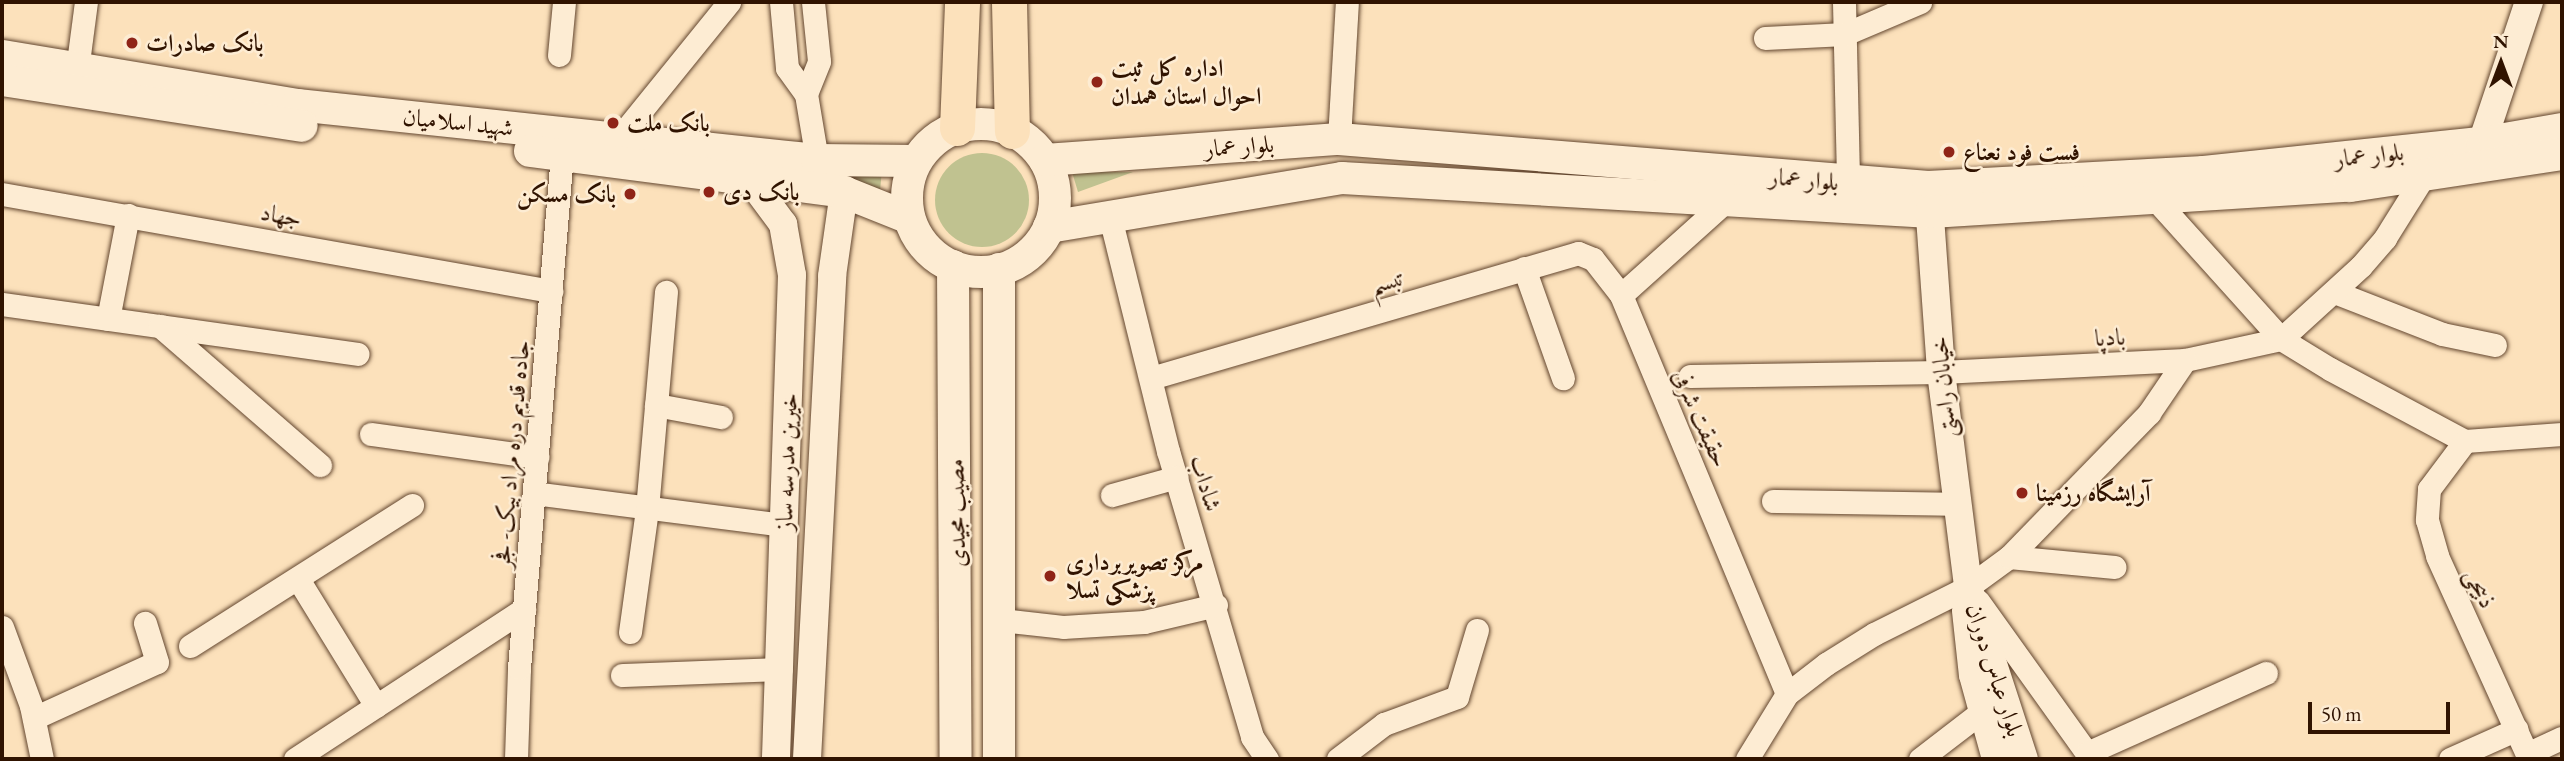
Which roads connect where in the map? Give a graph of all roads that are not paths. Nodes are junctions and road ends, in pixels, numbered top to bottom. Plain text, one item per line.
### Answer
1 (86, 2) edge
2 (564, 2) edge
3 (730, 2) edge
4 (781, 2) edge
5 (813, 2) edge
6 (962, 2) edge
7 (1009, 2) edge
8 (1347, 2) edge
9 (1844, 2) edge
10 (1920, 2) edge
11 (2529, 2) edge
12 (1845, 34) junction
13 (1765, 38) dead end
14 (2, 55) edge
15 (559, 55) dead end
16 (77, 69) junction
17 (2, 80) edge
18 (806, 94) junction
19 (957, 128) junction
20 (2562, 129) edge
21 (1012, 131) junction
22 (619, 138) junction
23 (1339, 139) junction
24 (562, 154) junction
25 (2484, 154) junction
26 (2562, 154) edge
27 (817, 160) junction
28 (1045, 160) junction
29 (916, 161) junction
30 (2425, 174) junction
31 (748, 177) junction
32 (1848, 183) junction
33 (844, 192) junction
34 (2, 194) edge
35 (1929, 199) junction
36 (1727, 200) junction
37 (2156, 200) junction
38 (128, 215) junction
39 (1111, 217) junction
40 (909, 218) junction
41 (1049, 227) junction
42 (953, 266) junction
43 (1524, 268) junction
44 (999, 270) junction
45 (792, 275) junction
46 (832, 276) junction
47 (551, 291) junction
48 (666, 292) dead end
49 (2337, 293) junction
50 (1621, 295) junction
51 (2, 304) edge
52 (108, 318) junction
53 (160, 326) junction
54 (2281, 339) junction
55 (2495, 345) dead end
56 (357, 354) dead end
57 (2185, 360) junction
58 (1941, 372) junction
59 (1690, 376) dead end
60 (1151, 378) junction
61 (1563, 378) dead end
62 (656, 405) junction
63 (721, 417) dead end
64 (371, 434) dead end
65 (2562, 434) edge
66 (2465, 441) junction
67 (537, 457) junction
68 (320, 465) dead end
69 (1177, 477) junction
70 (534, 494) junction
71 (1112, 495) dead end
72 (1773, 501) dead end
73 (1955, 504) junction
74 (412, 505) dead end
75 (647, 509) junction
76 (785, 525) junction
77 (2009, 557) junction
78 (2115, 568) dead end
79 (298, 579) junction
80 (1968, 587) junction
81 (1216, 606) junction
82 (524, 609) junction
83 (1000, 620) junction
84 (145, 623) dead end
85 (2, 627) edge
86 (1477, 631) dead end
87 (630, 632) dead end
88 (190, 646) dead end
89 (781, 669) junction
90 (2266, 673) dead end
91 (622, 675) dead end
92 (1787, 694) junction
93 (376, 706) junction
94 (1981, 712) junction
95 (34, 718) junction
96 (2517, 729) junction
97 (2562, 738) edge
98 (2089, 756) edge
99 (2528, 757) edge
100 (42, 759) edge
101 (295, 759) edge
102 (516, 759) edge
103 (776, 759) edge
104 (807, 759) edge
105 (956, 759) edge
106 (999, 759) edge
107 (1267, 759) edge
108 (1338, 759) edge
109 (1747, 759) edge
110 (1920, 759) edge
111 (1996, 759) edge
112 (2024, 759) edge
113 (2450, 759) edge

1 - 16 street
2 - 15 street
3 - 22 street
4 - 18 street
5 - 18 street
6 - 19 main road
7 - 21 main road
8 - 23 street
9 - 12 street
10 - 12 street
11 - 25 street
12 - 13 street
12 - 32 street
14 - 16 main road, شهید اسلامیان
16 - 22 main road, شهید اسلامیان
17 - 24 main road, شهید اسلامیان
18 - 27 street
19 - 21 main road
19 - 29 main road
20 - 25 main road, بلوار عمار
21 - 28 main road
22 - 27 main road, شهید اسلامیان
23 - 28 main road, بلوار عمار
23 - 32 main road, بلوار عمار
24 - 31 main road, شهید اسلامیان
24 - 47 street, جاده قدیم دره مراد بیک- فجر
25 - 26 main road, بلوار عمار
25 - 30 main road, بلوار عمار
25 - 35 main road, بلوار عمار
27 - 29 main road, شهید اسلامیان
28 - 41 main road
29 - 40 main road
30 - 37 main road, بلوار عمار
30 - 49 street
31 - 33 main road, شهید اسلامیان
31 - 45 street, خیرین مدرسه ساز
32 - 35 main road, بلوار عمار
33 - 40 main road, شهید اسلامیان
33 - 46 street, خیرین مدرسه ساز
34 - 38 street, جهاد
35 - 36 main road, بلوار عمار
35 - 37 main road, بلوار عمار
35 - 58 street, خیابان راستی
36 - 39 main road, بلوار عمار
36 - 50 street
37 - 54 street
38 - 47 street, جهاد
38 - 52 street
39 - 41 main road, بلوار عمار
39 - 60 street, شاداب
40 - 42 main road
41 - 44 main road
42 - 44 main road
42 - 105 main road, مصیب مجیدی
43 - 50 street, تبسم
43 - 60 street, تبسم
43 - 61 street
44 - 83 main road, مصیب مجیدی
45 - 46 street
45 - 76 street, خیرین مدرسه ساز
46 - 104 street, خیرین مدرسه ساز
47 - 67 street, جاده قدیم دره مراد بیک- فجر
48 - 62 street
49 - 54 street
49 - 55 street
50 - 92 street, حقیقت شرفی
51 - 52 street
52 - 53 street
53 - 56 street
53 - 68 street
54 - 57 street, بادپا
54 - 66 street
57 - 58 street, بادپا
57 - 77 street
58 - 59 street, بادپا
58 - 73 street, خیابان راستی
60 - 69 street, شاداب
62 - 63 street
62 - 75 street
64 - 67 street
65 - 66 street
66 - 96 street, ذبیحی
67 - 70 street, جاده قدیم دره مراد بیک- فجر
69 - 71 street
69 - 81 street, شاداب
70 - 75 street
70 - 82 street, جاده قدیم دره مراد بیک- فجر
72 - 73 street
73 - 80 street, خیابان راستی
74 - 79 street
75 - 76 street
75 - 87 street
76 - 89 street, خیرین مدرسه ساز
77 - 78 street
77 - 80 street
79 - 88 street
79 - 93 street
80 - 92 street
80 - 94 street, بلوار عباس دوران
80 - 98 street
80 - 112 street, بلوار عباس دوران
81 - 83 street
81 - 107 street, شاداب
82 - 93 street
82 - 102 street, جاده قدیم دره مراد بیک- فجر
83 - 106 main road, مصیب مجیدی
84 - 95 street
85 - 95 street
86 - 108 street
89 - 91 street
89 - 103 street, خیرین مدرسه ساز
90 - 98 street
92 - 109 street
93 - 101 street
94 - 110 street
94 - 111 street, بلوار عباس دوران
95 - 100 street
96 - 99 street, ذبیحی
96 - 113 street
97 - 99 street

